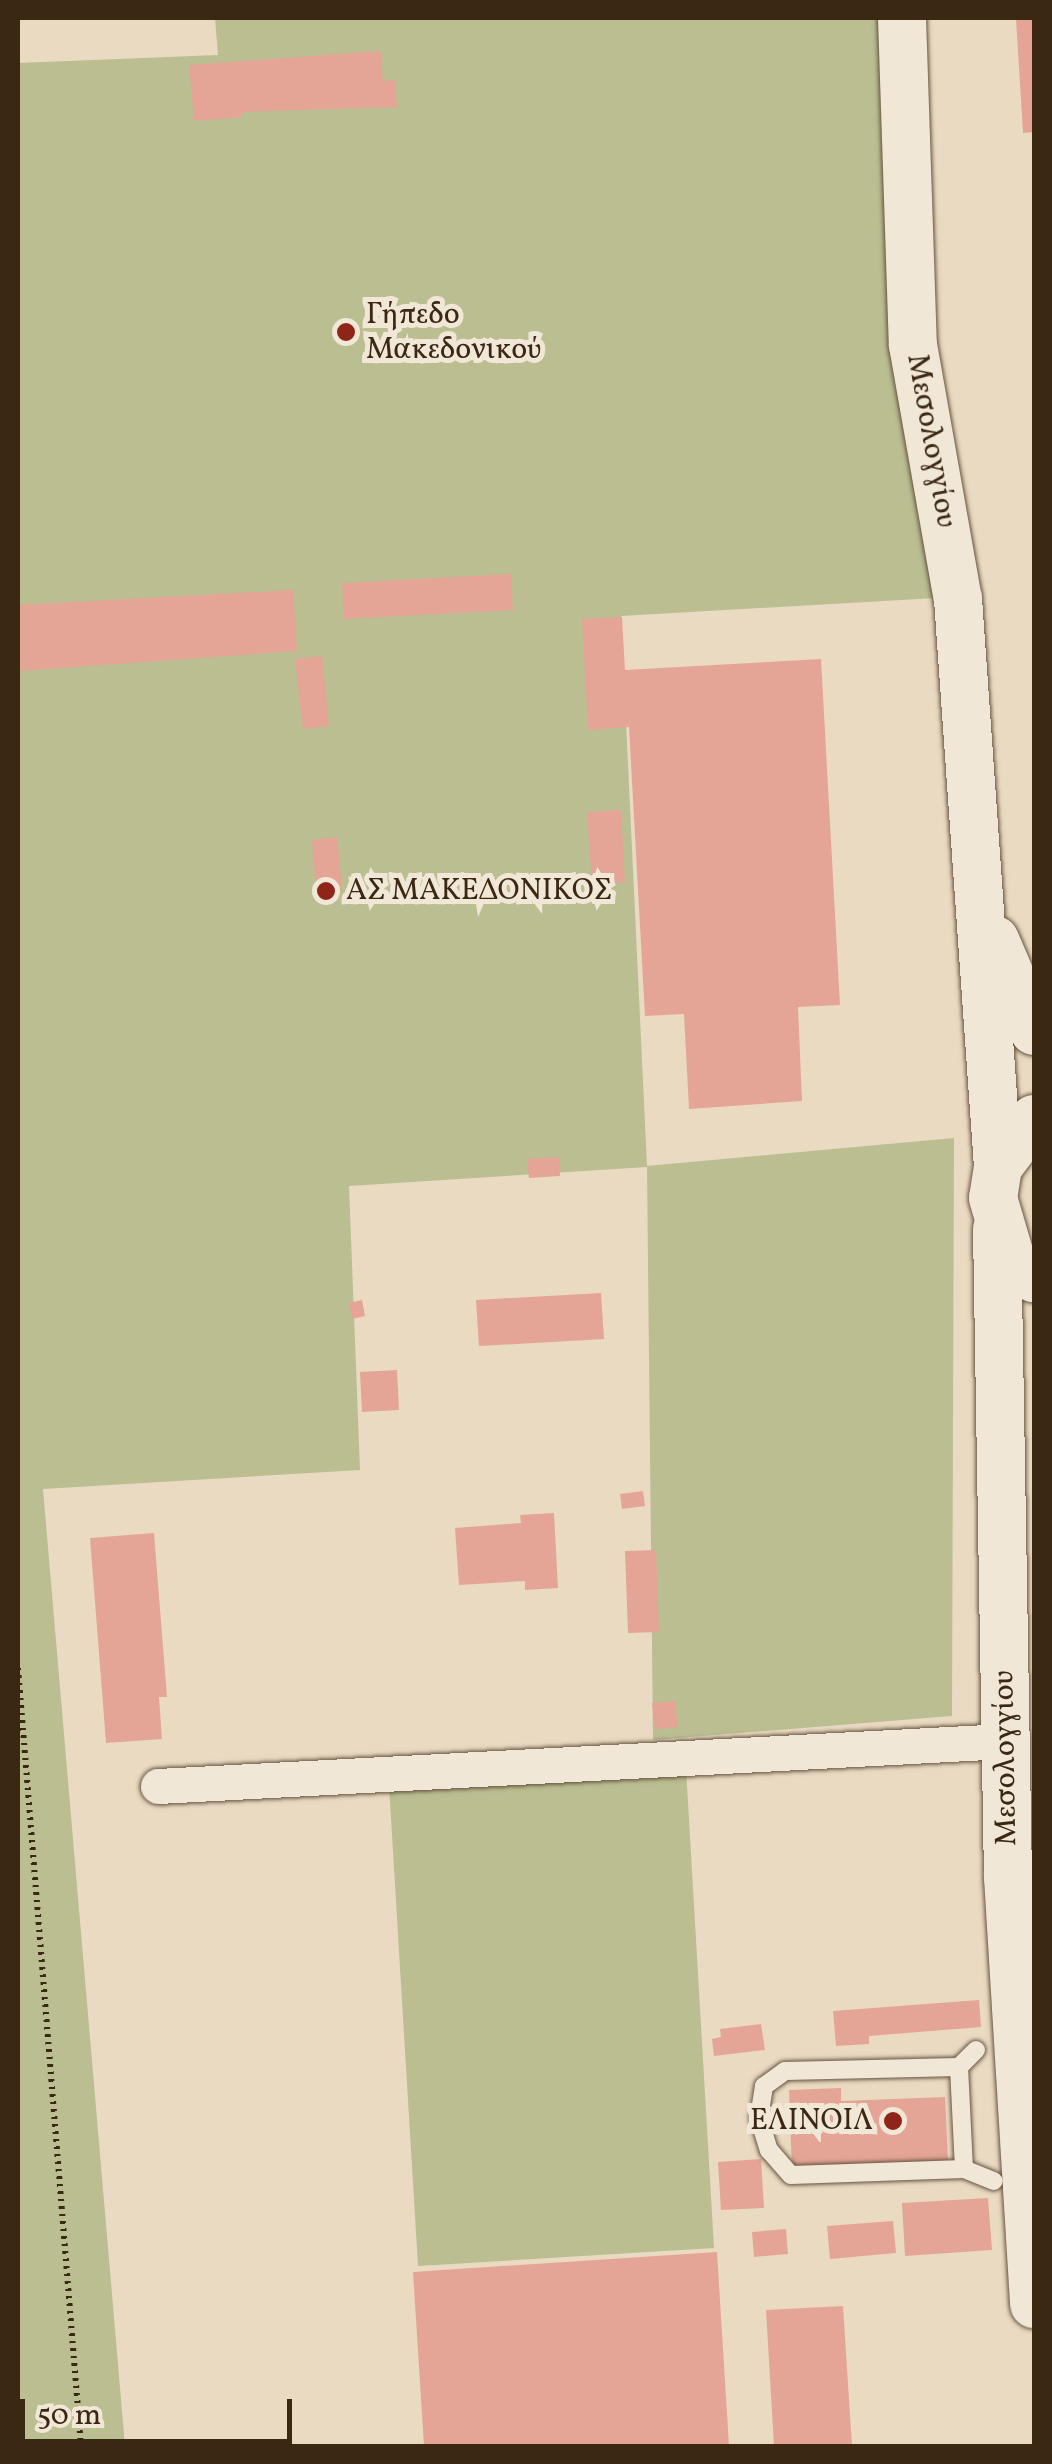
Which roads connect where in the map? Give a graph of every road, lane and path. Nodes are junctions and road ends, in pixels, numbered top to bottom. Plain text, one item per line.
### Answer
1 (902, 18) edge
2 (974, 864) junction
3 (1034, 1031) edge
4 (1034, 1119) edge
5 (998, 1167) junction
6 (997, 1229) junction
7 (1034, 1278) edge
8 (1034, 1418) edge
9 (1001, 1510) junction
10 (18, 1668) edge
11 (1004, 1741) junction
12 (158, 1786) dead end
13 (976, 2050) dead end
14 (960, 2067) junction
15 (964, 2169) junction
16 (994, 2181) dead end
17 (1034, 2304) edge
18 (81, 2446) edge

1 - 2 street, Μεσολογγίου
2 - 3 street, Μεσολογγίου
2 - 5 street, Μεσολογγίου
4 - 5 street
5 - 6 street, Μεσολογγίου
6 - 7 street
6 - 9 street, Μεσολογγίου
8 - 9 street, Μεσολογγίου
9 - 11 street, Μεσολογγίου
10 - 18 path
11 - 12 street
11 - 17 street, Μεσολογγίου
13 - 14 lane
14 - 15 lane
14 - 15 lane
15 - 16 lane

